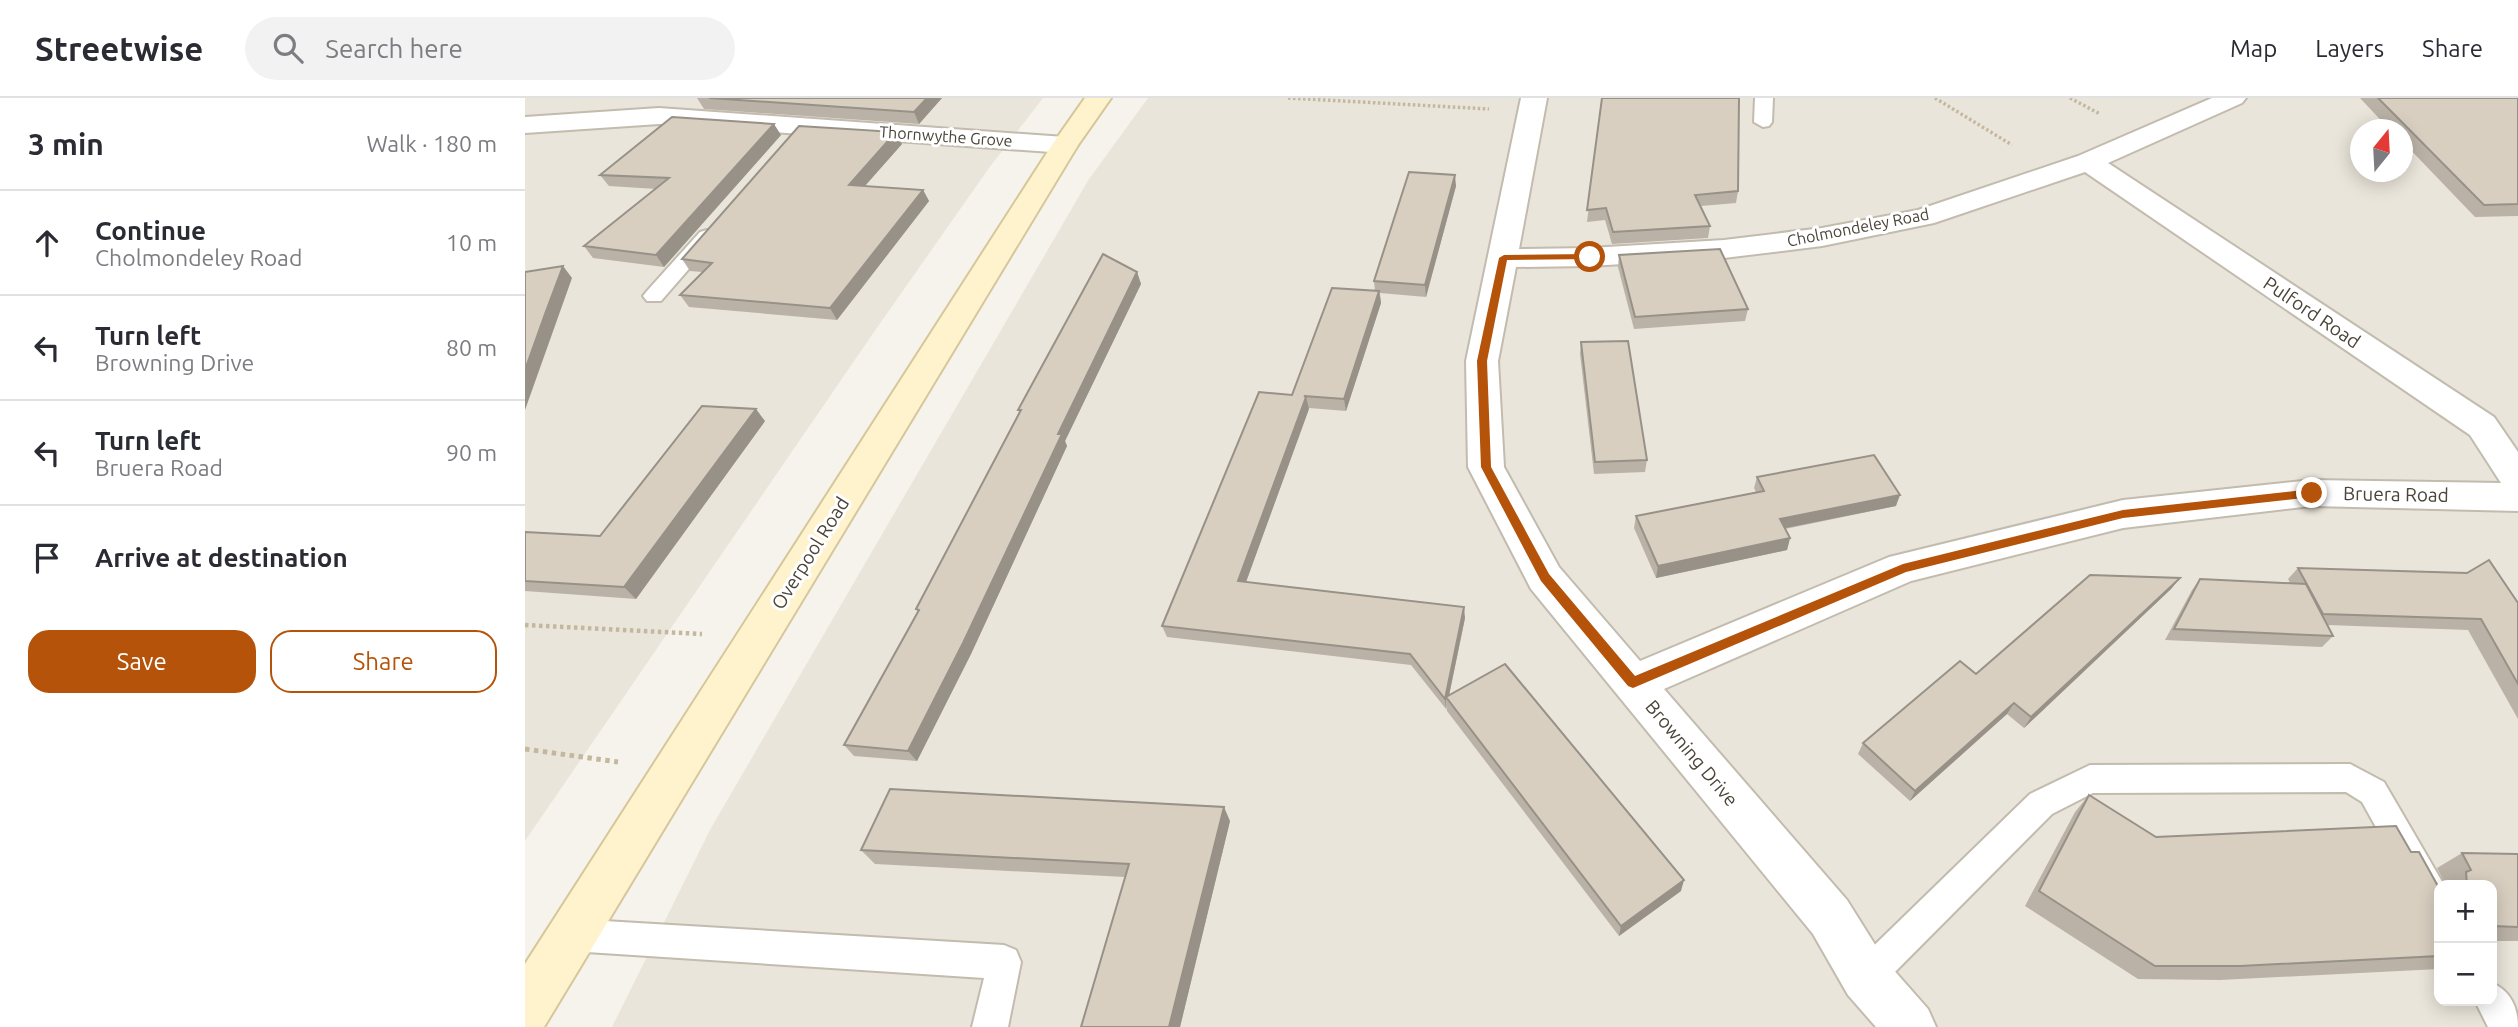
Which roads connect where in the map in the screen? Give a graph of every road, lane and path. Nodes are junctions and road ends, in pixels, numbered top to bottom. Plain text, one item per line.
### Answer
1 (683, 98) edge
2 (1098, 98) edge
3 (1288, 98) edge
4 (1764, 98) edge
5 (1935, 98) edge
6 (2233, 98) edge
7 (1533, 104) edge
8 (659, 116) junction
9 (1763, 122) dead end
10 (525, 125) edge
11 (802, 127) junction
12 (1065, 145) junction
13 (784, 146) edge
14 (2088, 162) junction
15 (2057, 172) junction
16 (724, 216) edge
17 (1504, 258) junction
18 (655, 296) dead end
19 (2518, 425) edge
20 (2482, 426) junction
21 (2518, 480) edge
22 (2518, 497) edge
23 (525, 625) edge
24 (757, 636) junction
25 (1633, 683) junction
26 (525, 749) edge
27 (674, 770) junction
28 (2434, 899) edge
29 (571, 935) junction
30 (1866, 977) junction
31 (2495, 1006) edge
32 (525, 1010) edge
33 (990, 1027) edge
34 (1910, 1027) edge
35 (2507, 1027) edge

1 - 8 street
2 - 12 street, Overpool Road
3 - 7 path
4 - 9 lane
5 - 15 path
6 - 14 street, Cholmondeley Road
7 - 17 street, Browning Drive
8 - 10 street, Thornwythe Grove
8 - 11 street, Thornwythe Grove
11 - 12 street, Thornwythe Grove
11 - 13 lane
12 - 24 street, Overpool Road
14 - 15 street, Cholmondeley Road
14 - 20 street, Pulford Road
15 - 17 street, Cholmondeley Road
16 - 18 lane
17 - 25 street, Browning Drive
19 - 20 street
20 - 21 street, Pulford Road
22 - 25 street, Bruera Road
23 - 24 path
24 - 27 street, Overpool Road
25 - 30 street, Browning Drive
26 - 27 path
27 - 29 street, Overpool Road
28 - 30 lane
29 - 32 street, Overpool Road
29 - 33 lane
30 - 34 street, Browning Drive
31 - 35 lane

